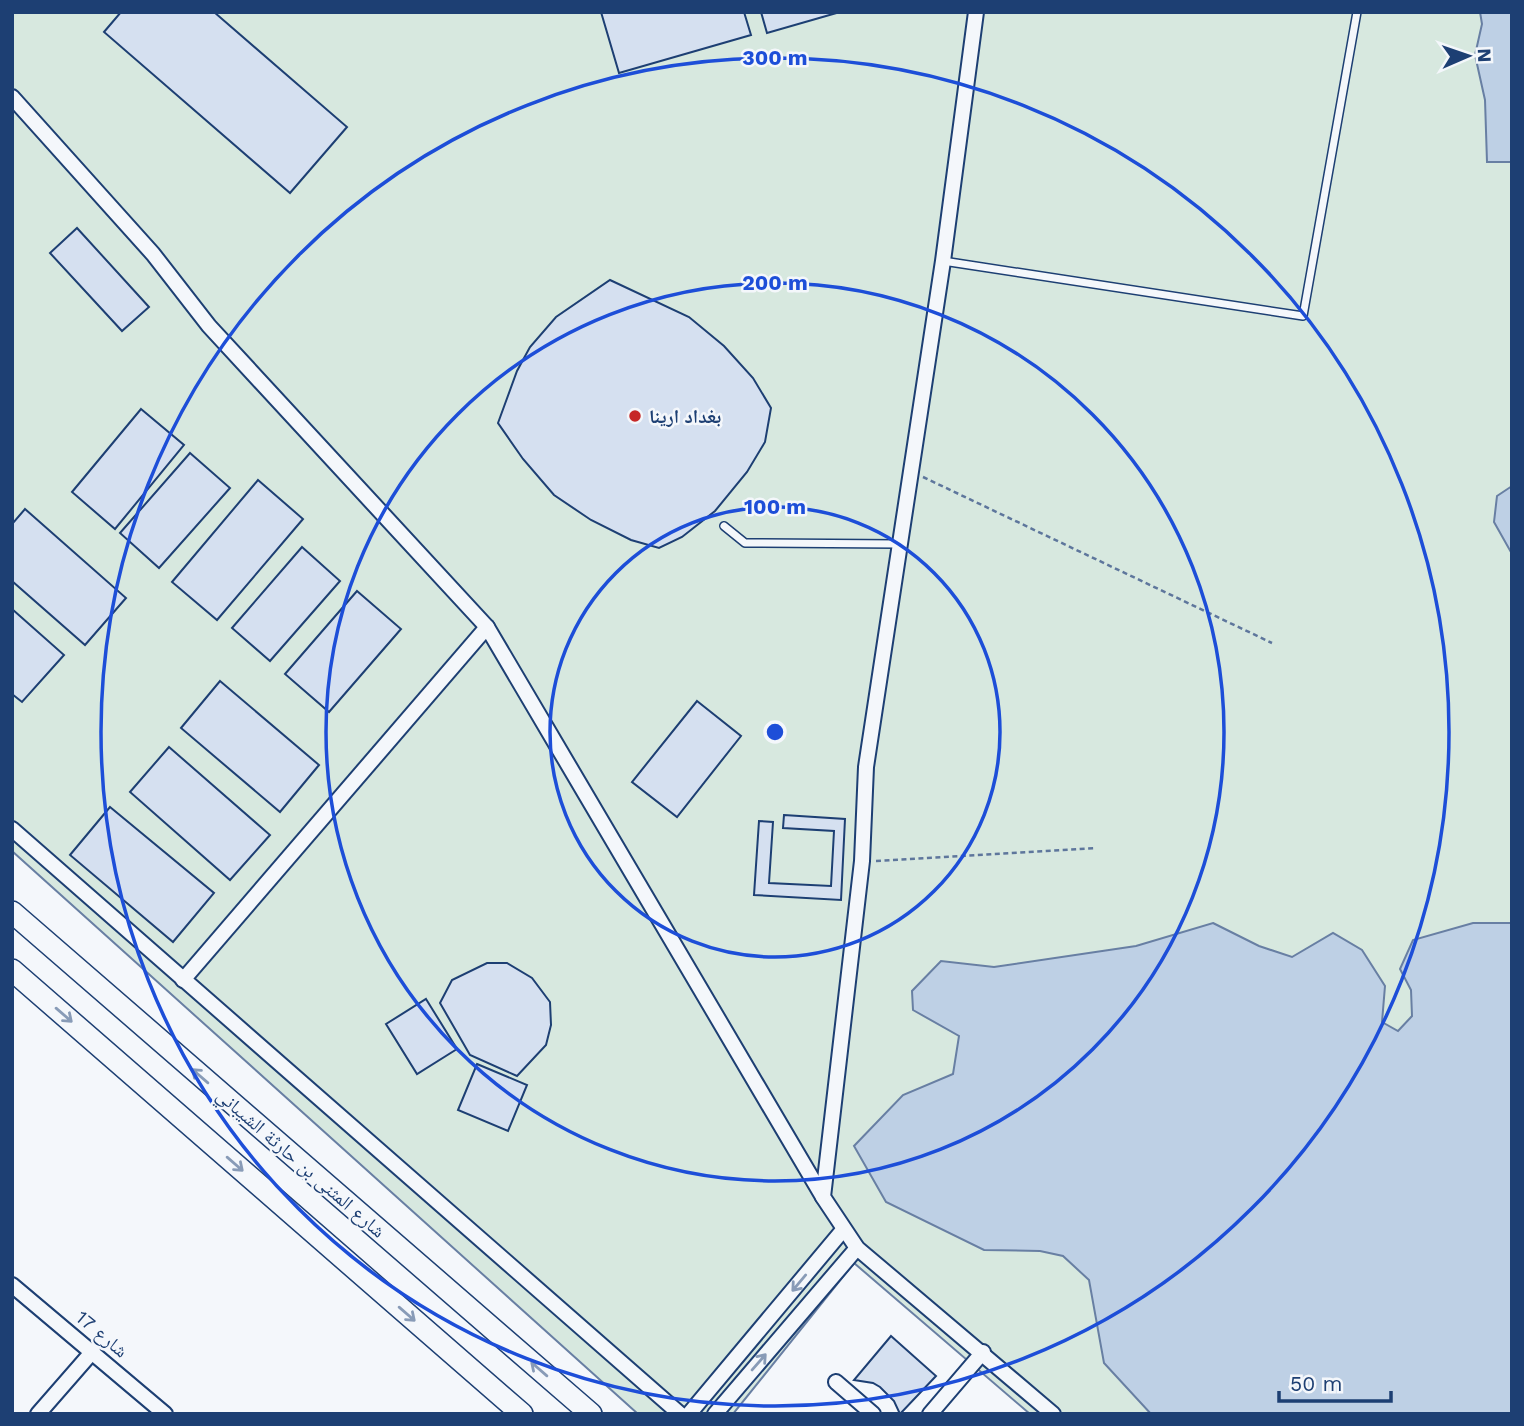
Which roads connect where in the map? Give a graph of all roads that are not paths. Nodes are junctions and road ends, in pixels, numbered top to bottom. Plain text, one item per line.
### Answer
1 (1357, 12) edge
2 (977, 13) edge
3 (12, 97) edge
4 (943, 261) junction
5 (723, 526) dead end
6 (898, 544) junction
7 (487, 627) junction
8 (12, 830) edge
9 (12, 912) edge
10 (12, 970) edge
11 (183, 980) junction
12 (823, 1197) junction
13 (843, 1230) junction
14 (857, 1248) junction
15 (12, 1285) edge
16 (93, 1351) junction
17 (983, 1352) junction
18 (836, 1382) dead end
19 (38, 1414) edge
20 (165, 1414) edge
21 (522, 1414) edge
22 (591, 1414) edge
23 (680, 1414) edge
24 (690, 1414) edge
25 (715, 1414) edge
26 (873, 1414) edge
27 (930, 1414) edge
28 (1053, 1414) edge

1 - 4 lane
2 - 4 street
3 - 7 street
4 - 6 street
5 - 6 lane
6 - 12 street
7 - 11 street
7 - 12 street
8 - 11 street
22 -> 9 main road, شارع المثنى بن حارثة الشيباني
10 -> 21 main road
11 - 23 street
12 - 13 street
13 - 14 street
13 -> 24 street
14 - 17 street
25 -> 14 street
15 - 16 street, شارع 17
16 - 19 street
16 - 20 street, شارع 17
17 - 27 street
17 - 28 street
18 - 26 street

